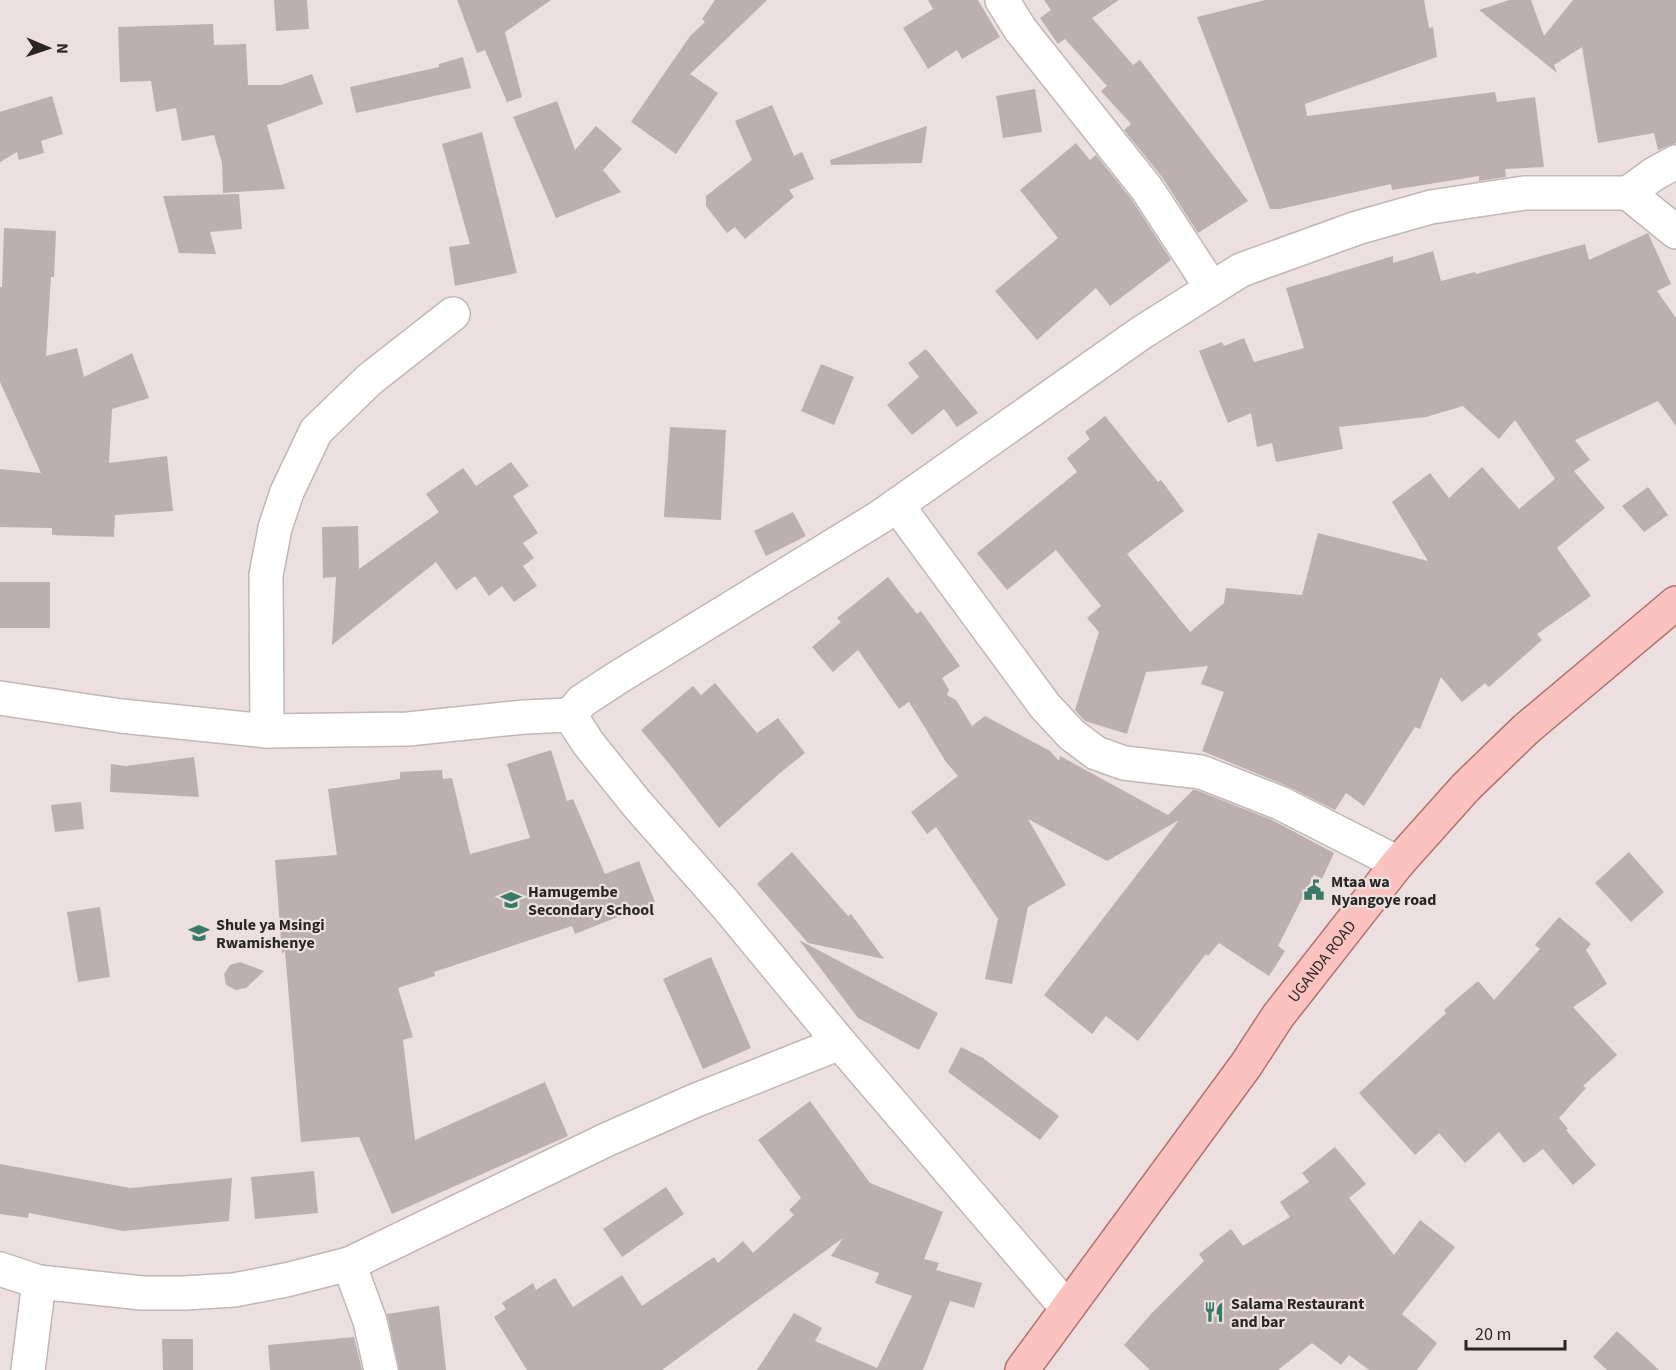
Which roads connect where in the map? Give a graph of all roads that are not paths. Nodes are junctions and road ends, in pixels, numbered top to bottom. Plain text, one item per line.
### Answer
1 (1002, 0) edge
2 (1676, 162) edge
3 (1629, 193) junction
4 (1676, 231) edge
5 (1212, 287) junction
6 (453, 314) dead end
7 (897, 505) junction
8 (1676, 603) edge
9 (0, 698) edge
10 (570, 715) junction
11 (267, 731) junction
12 (1398, 862) junction
13 (840, 1043) junction
14 (349, 1264) junction
15 (0, 1269) edge
16 (39, 1282) junction
17 (1067, 1308) junction
18 (28, 1370) edge
19 (381, 1370) edge
20 (1022, 1370) edge

1 - 5 street
2 - 3 street
3 - 4 street
3 - 5 street
5 - 7 street
6 - 11 street
7 - 10 street
7 - 12 street
8 - 12 main road, UGANDA ROAD
9 - 11 street
10 - 11 street
10 - 13 street
12 - 17 main road, UGANDA ROAD
13 - 14 street
13 - 17 street
14 - 16 street
14 - 19 street
15 - 16 street
16 - 18 street
17 - 20 main road, UGANDA ROAD

